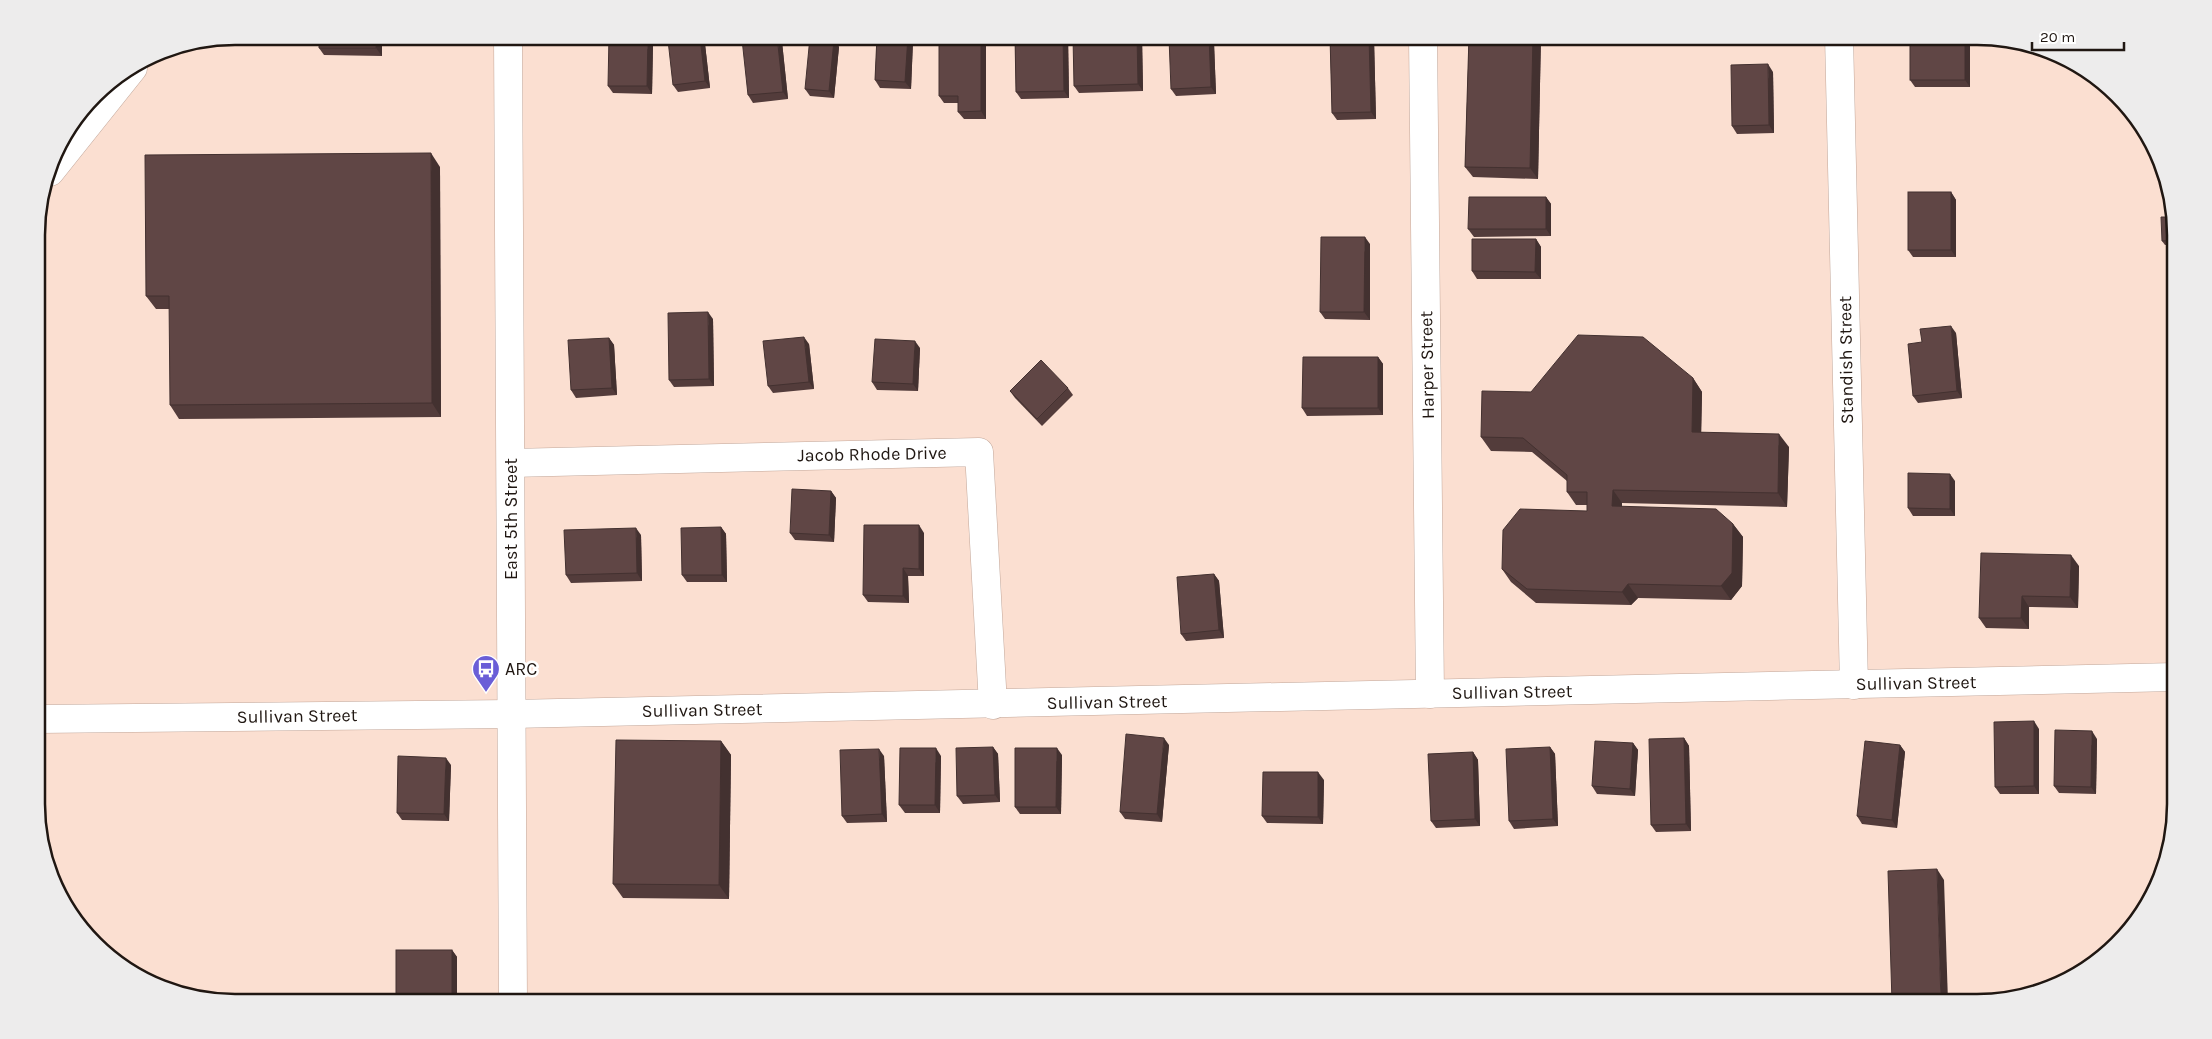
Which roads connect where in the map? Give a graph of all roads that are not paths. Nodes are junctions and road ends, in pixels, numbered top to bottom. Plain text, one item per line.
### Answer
1 (508, 45) edge
2 (1423, 45) edge
3 (1839, 45) edge
4 (122, 82) edge
5 (61, 158) edge
6 (511, 463) junction
7 (2167, 677) edge
8 (1854, 684) junction
9 (1430, 694) junction
10 (993, 705) junction
11 (512, 714) junction
12 (45, 719) edge
13 (513, 994) edge

1 - 6 street, East 5th Street
2 - 9 street, Harper Street
3 - 8 street, Standish Street
4 - 5 street
6 - 10 street, Jacob Rhode Drive
6 - 11 street, East 5th Street
7 - 8 street, Sullivan Street
8 - 9 street, Sullivan Street
9 - 10 street, Sullivan Street
10 - 11 street, Sullivan Street
11 - 12 street, Sullivan Street
11 - 13 street, East 5th Street

